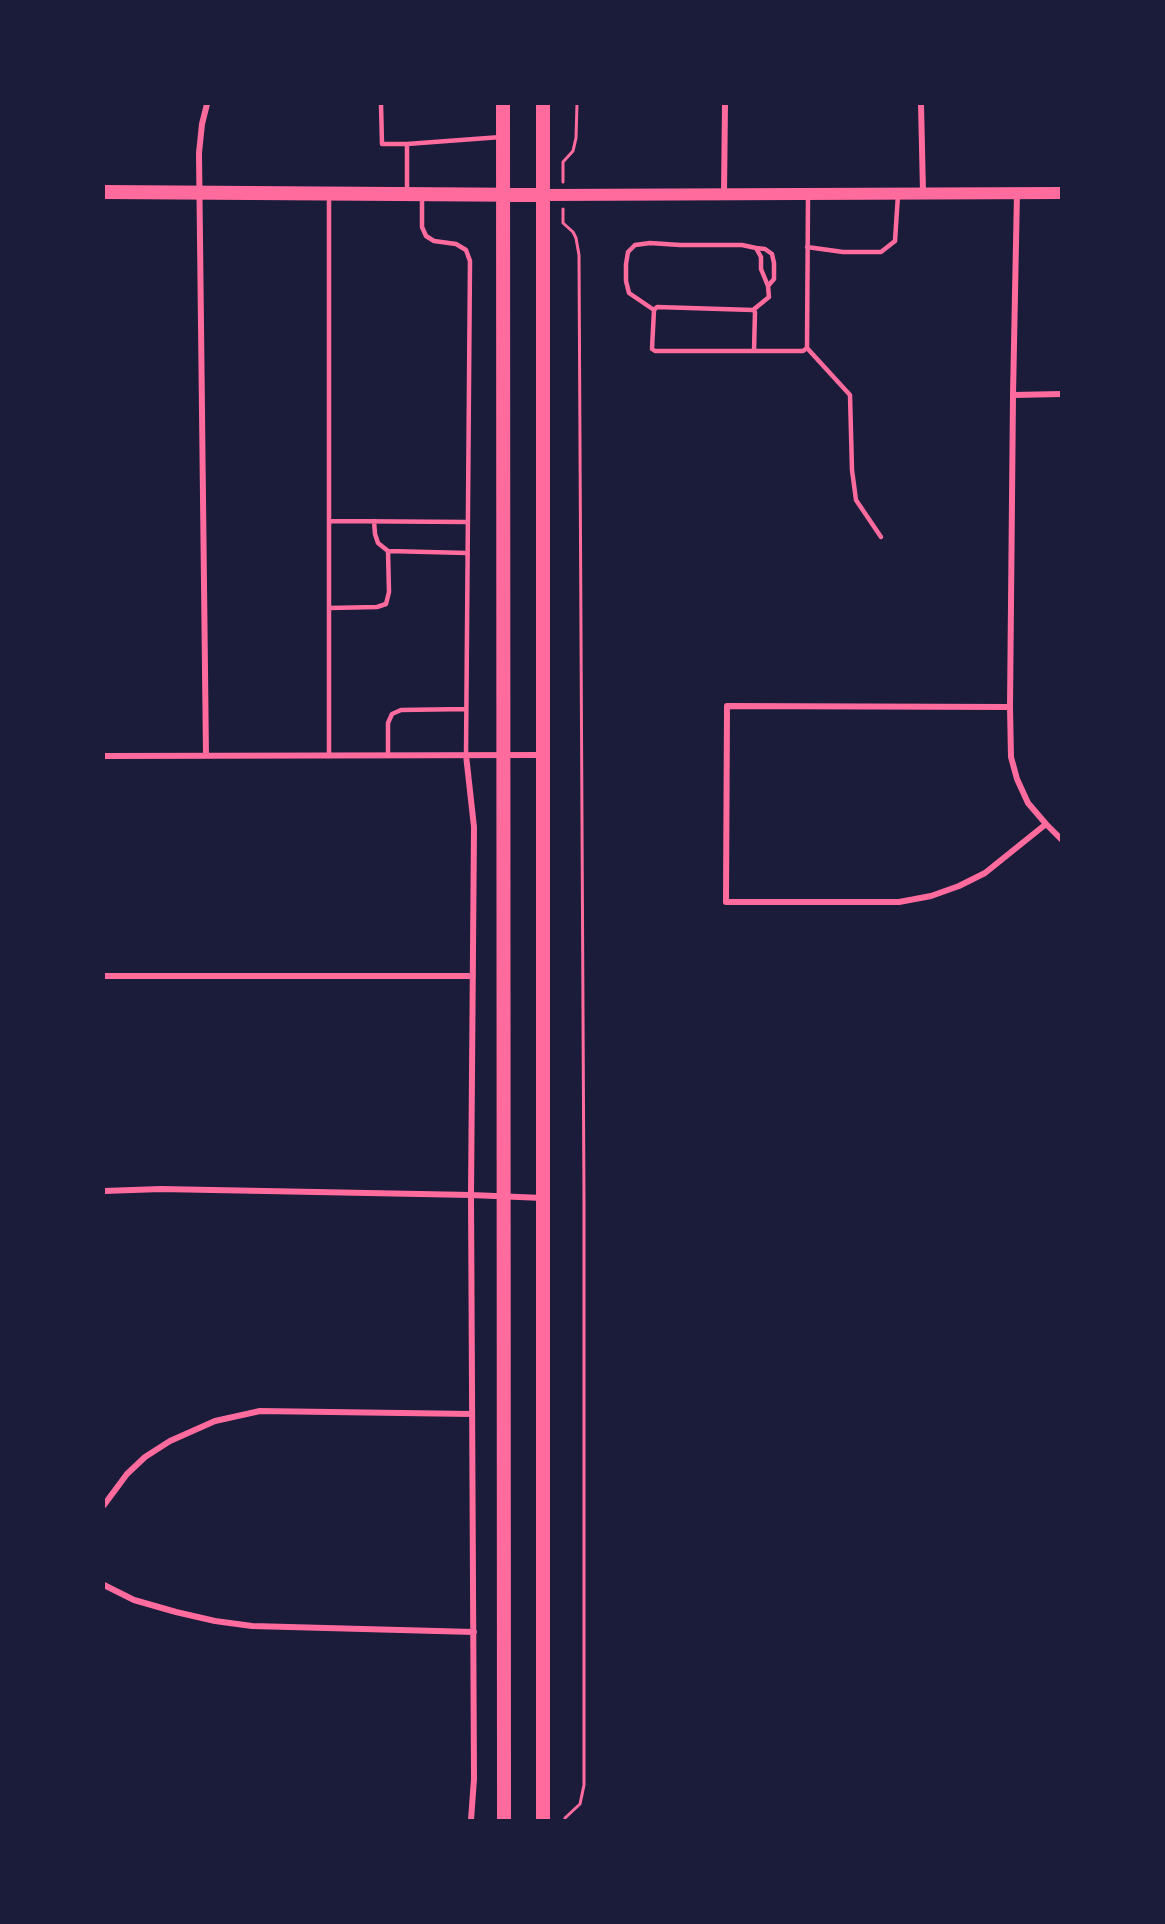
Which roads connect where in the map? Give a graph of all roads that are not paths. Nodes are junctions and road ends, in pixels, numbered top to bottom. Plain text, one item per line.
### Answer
1 (207, 104) edge
2 (381, 104) edge
3 (503, 104) edge
4 (543, 104) edge
5 (725, 104) edge
6 (921, 104) edge
7 (503, 136) junction
8 (407, 144) junction
9 (104, 192) edge
10 (199, 192) junction
11 (898, 192) junction
12 (923, 192) junction
13 (329, 193) junction
14 (724, 193) junction
15 (808, 193) junction
16 (1017, 193) junction
17 (1062, 193) edge
18 (407, 194) junction
19 (422, 194) junction
20 (503, 194) junction
21 (543, 195) junction
22 (807, 247) junction
23 (756, 248) junction
24 (768, 286) junction
25 (654, 310) junction
26 (753, 310) junction
27 (807, 348) junction
28 (754, 351) junction
29 (1062, 394) edge
30 (1013, 395) junction
31 (329, 521) junction
32 (374, 521) junction
33 (467, 522) junction
34 (881, 537) dead end
35 (388, 551) junction
36 (467, 553) junction
37 (329, 608) junction
38 (1010, 707) junction
39 (466, 709) junction
40 (388, 755) junction
41 (466, 755) junction
42 (504, 755) junction
43 (543, 755) junction
44 (104, 756) edge
45 (206, 756) junction
46 (329, 756) junction
47 (1046, 824) junction
48 (1062, 840) edge
49 (104, 976) edge
50 (473, 976) junction
51 (104, 1191) edge
52 (471, 1195) junction
53 (503, 1196) junction
54 (543, 1198) junction
55 (472, 1414) junction
56 (104, 1505) edge
57 (104, 1585) edge
58 (474, 1632) junction
59 (471, 1821) edge
60 (504, 1821) edge
61 (543, 1821) edge

1 - 10 street
2 - 8 lane
3 - 7 main road
4 - 21 main road
5 - 14 street
6 - 12 street
7 - 8 lane
7 - 20 main road
8 - 18 lane
9 - 10 main road
10 - 13 main road
10 - 45 street
11 - 12 main road
11 - 15 main road
11 - 22 lane
12 - 16 main road
13 - 18 main road
13 - 31 lane
14 - 15 main road
14 - 21 main road
15 - 22 lane
16 - 17 main road
16 - 30 street
18 - 19 main road
19 - 20 main road
19 - 33 lane
20 - 21 main road
20 - 42 main road
21 - 43 main road
22 - 27 lane
23 - 24 lane
23 - 24 lane
23 - 25 lane
24 - 26 lane
25 - 26 lane
25 - 28 lane
26 - 28 lane
27 - 28 lane
27 - 34 lane
29 - 30 street
30 - 38 street
31 - 32 lane
31 - 37 lane
32 - 33 lane
32 - 35 lane
33 - 36 lane
35 - 36 lane
35 - 37 lane
36 - 39 lane
37 - 46 lane
38 - 47 street
38 - 47 street
39 - 40 lane
39 - 41 lane
40 - 41 street
40 - 46 street
41 - 42 street
41 - 50 street
42 - 43 street
42 - 53 main road
43 - 54 main road
44 - 45 street
45 - 46 street
47 - 48 street
49 - 50 street
50 - 52 street
51 - 52 street
52 - 53 street
52 - 55 street
53 - 54 street
53 - 60 main road
54 - 61 main road
55 - 56 street
55 - 58 street
57 - 58 street
58 - 59 street

